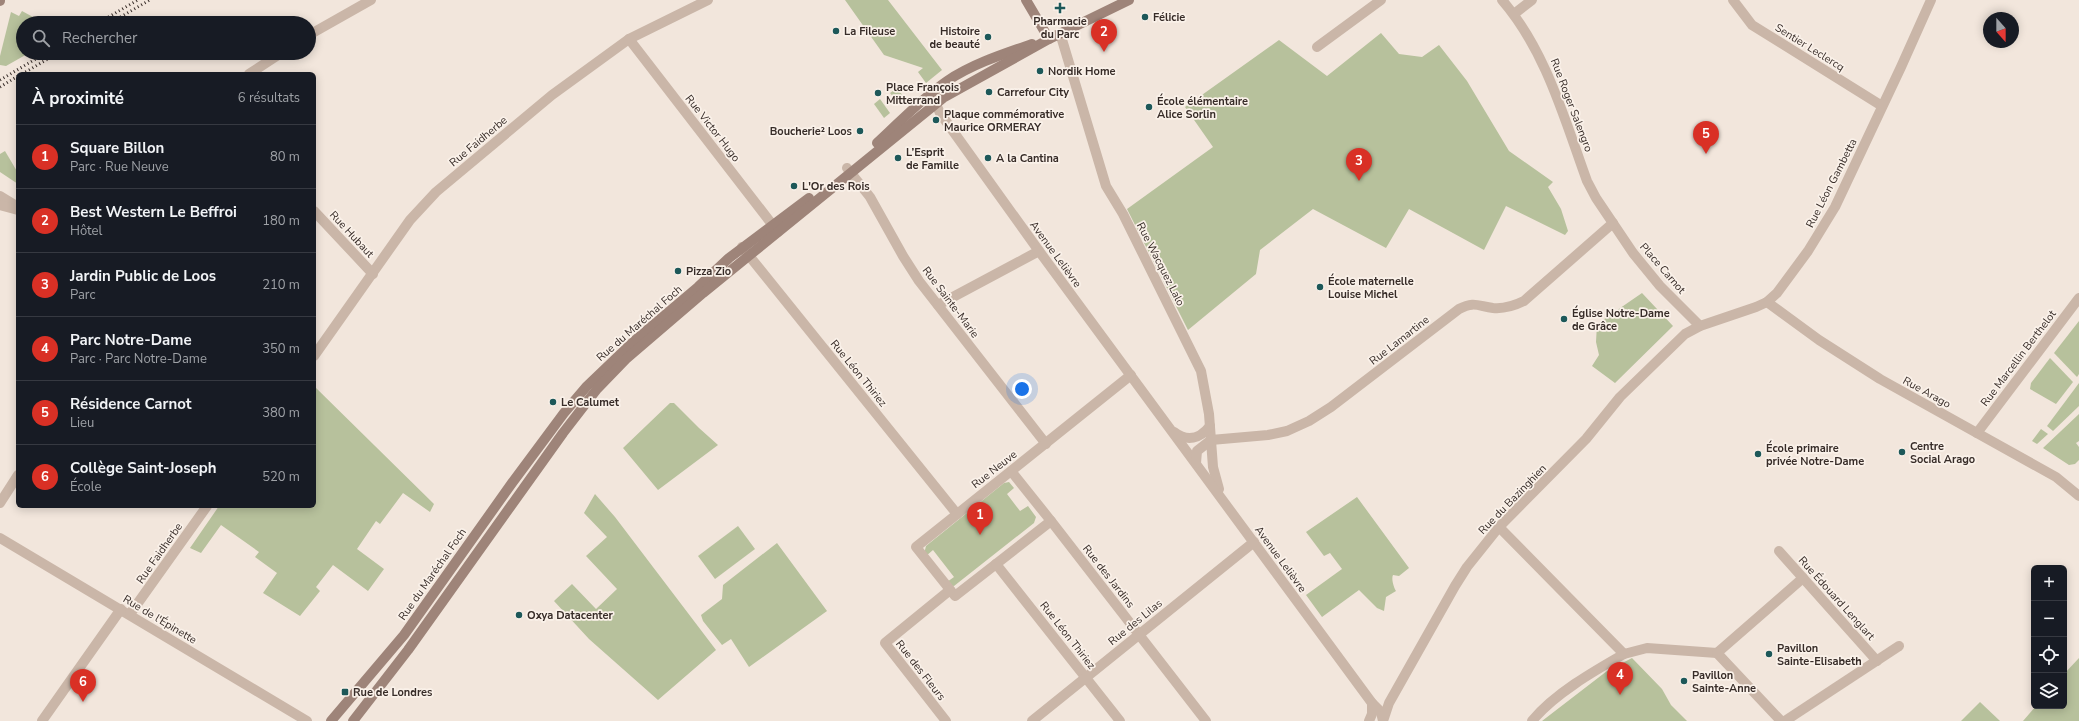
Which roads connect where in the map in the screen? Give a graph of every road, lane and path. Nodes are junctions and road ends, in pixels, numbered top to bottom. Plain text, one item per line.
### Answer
1 (371, 0) edge
2 (708, 0) edge
3 (1026, 0) edge
4 (1129, 0) edge
5 (1381, 0) edge
6 (1502, 0) edge
7 (1532, 0) edge
8 (1733, 0) edge
9 (1931, 0) edge
10 (1514, 14) junction
11 (316, 31) edge
12 (1060, 34) junction
13 (629, 39) junction
14 (1049, 39) junction
15 (1317, 47) dead end
16 (270, 60) edge
17 (251, 72) edge
18 (937, 88) junction
19 (934, 104) junction
20 (1882, 106) junction
21 (849, 170) junction
22 (0, 196) edge
23 (0, 205) edge
24 (16, 206) edge
25 (16, 209) edge
26 (316, 213) edge
27 (1613, 223) junction
28 (774, 229) junction
29 (742, 247) junction
30 (1039, 251) junction
31 (750, 255) junction
32 (373, 274) junction
33 (2079, 298) edge
34 (1767, 302) junction
35 (938, 305) junction
36 (1700, 326) junction
37 (316, 353) edge
38 (1131, 375) junction
39 (1210, 426) junction
40 (1171, 430) junction
41 (1977, 433) junction
42 (1210, 440) junction
43 (1046, 444) junction
44 (1196, 463) junction
45 (1011, 471) junction
46 (16, 478) edge
47 (2079, 496) edge
48 (0, 503) edge
49 (1228, 506) junction
50 (205, 508) edge
51 (957, 514) junction
52 (1051, 521) junction
53 (1499, 527) junction
54 (0, 538) edge
55 (1254, 542) junction
56 (1779, 551) dead end
57 (996, 564) junction
58 (1803, 578) junction
59 (950, 590) junction
60 (125, 612) junction
61 (1139, 634) junction
62 (1899, 646) dead end
63 (1717, 653) junction
64 (1624, 654) junction
65 (1877, 661) junction
66 (1086, 678) junction
67 (1372, 702) junction
68 (1373, 720) edge
69 (42, 721) edge
70 (307, 721) edge
71 (332, 721) edge
72 (353, 721) edge
73 (946, 721) edge
74 (1032, 721) edge
75 (1120, 721) edge
76 (1206, 721) edge
77 (1383, 721) edge
78 (1532, 721) edge
79 (1781, 721) edge
80 (1785, 721) edge

1 - 11 street
2 - 13 street, Rue Faidherbe
3 - 14 main road
4 - 12 main road, Rue du Maréchal Foch
5 - 15 street
6 - 10 street, Rue Roger Salengro
7 - 10 street
8 - 20 street, Sentier Leclercq
9 - 20 street, Rue Léon Gambetta
10 - 27 street, Rue Roger Salengro
12 - 14 main road, Rue du Maréchal Foch
12 - 39 street, Rue Wacquez Lalo
13 - 28 street, Rue Victor Hugo
13 - 32 street, Rue Faidherbe
14 - 18 main road, Rue du Maréchal Foch
14 - 19 main road, Rue du Maréchal Foch
16 - 17 street
18 - 19 street
18 - 21 main road, Rue du Maréchal Foch
19 - 21 main road, Rue du Maréchal Foch
19 - 30 street, Avenue Lelièvre
20 - 34 street, Rue Léon Gambetta
21 - 28 main road, Rue du Maréchal Foch
21 - 35 street, Rue Sainte-Marie
22 - 24 street
23 - 25 street
26 - 32 street, Rue Hubaut
27 - 36 street, Place Carnot
27 - 42 street, Rue Lamartine
28 - 29 main road, Rue du Maréchal Foch
28 - 31 main road, Rue du Maréchal Foch
29 - 31 street, Rue Léon Thiriez
29 - 71 main road, Rue du Maréchal Foch
30 - 35 street
30 - 38 street, Avenue Lelièvre
31 - 51 street, Rue Léon Thiriez
31 - 72 main road, Rue du Maréchal Foch
32 - 37 street, Rue Faidherbe
33 - 41 street, Rue Marcellin Berthelot
34 - 36 street, Rue Léon Gambetta
34 - 41 street, Rue Arago
35 - 43 street, Rue Sainte-Marie
36 - 53 street, Rue du Bazinghien
38 - 40 street, Avenue Lelièvre
38 - 43 street, Rue Neuve
39 - 40 street, Avenue Lelièvre
39 - 42 street, Rue Wacquez Lalo
40 - 44 street, Avenue Lelièvre
41 - 47 street, Rue Arago
42 - 44 street
42 - 49 street, Rue Wacquez Lalo
43 - 45 street, Rue Neuve
44 - 49 street, Avenue Lelièvre
45 - 51 street, Rue Neuve
45 - 52 street, Rue des Jardins
46 - 48 street
49 - 55 street, Avenue Lelièvre
50 - 60 street, Rue Faidherbe
51 - 59 street, Rue Neuve
52 - 57 street
52 - 61 street, Rue des Jardins
53 - 64 street
53 - 77 street, Rue du Bazinghien
54 - 60 street, Rue de l'Épinette
55 - 61 street, Rue des Lilas
55 - 67 street, Avenue Lelièvre
56 - 58 street, Rue Édouard Lenglart
57 - 59 street
57 - 66 street, Rue Léon Thiriez
58 - 63 street
58 - 65 street, Rue Édouard Lenglart
59 - 73 street, Rue des Fleurs
60 - 69 street, Rue Faidherbe
60 - 70 street, Rue de l'Épinette
61 - 66 street, Rue des Lilas
61 - 76 street, Rue des Jardins
62 - 65 street
63 - 64 street
63 - 79 street
64 - 78 street
65 - 80 street
66 - 74 street, Rue des Lilas
66 - 75 street, Rue Léon Thiriez
67 - 68 street
67 - 77 street, Rue du Bazinghien

